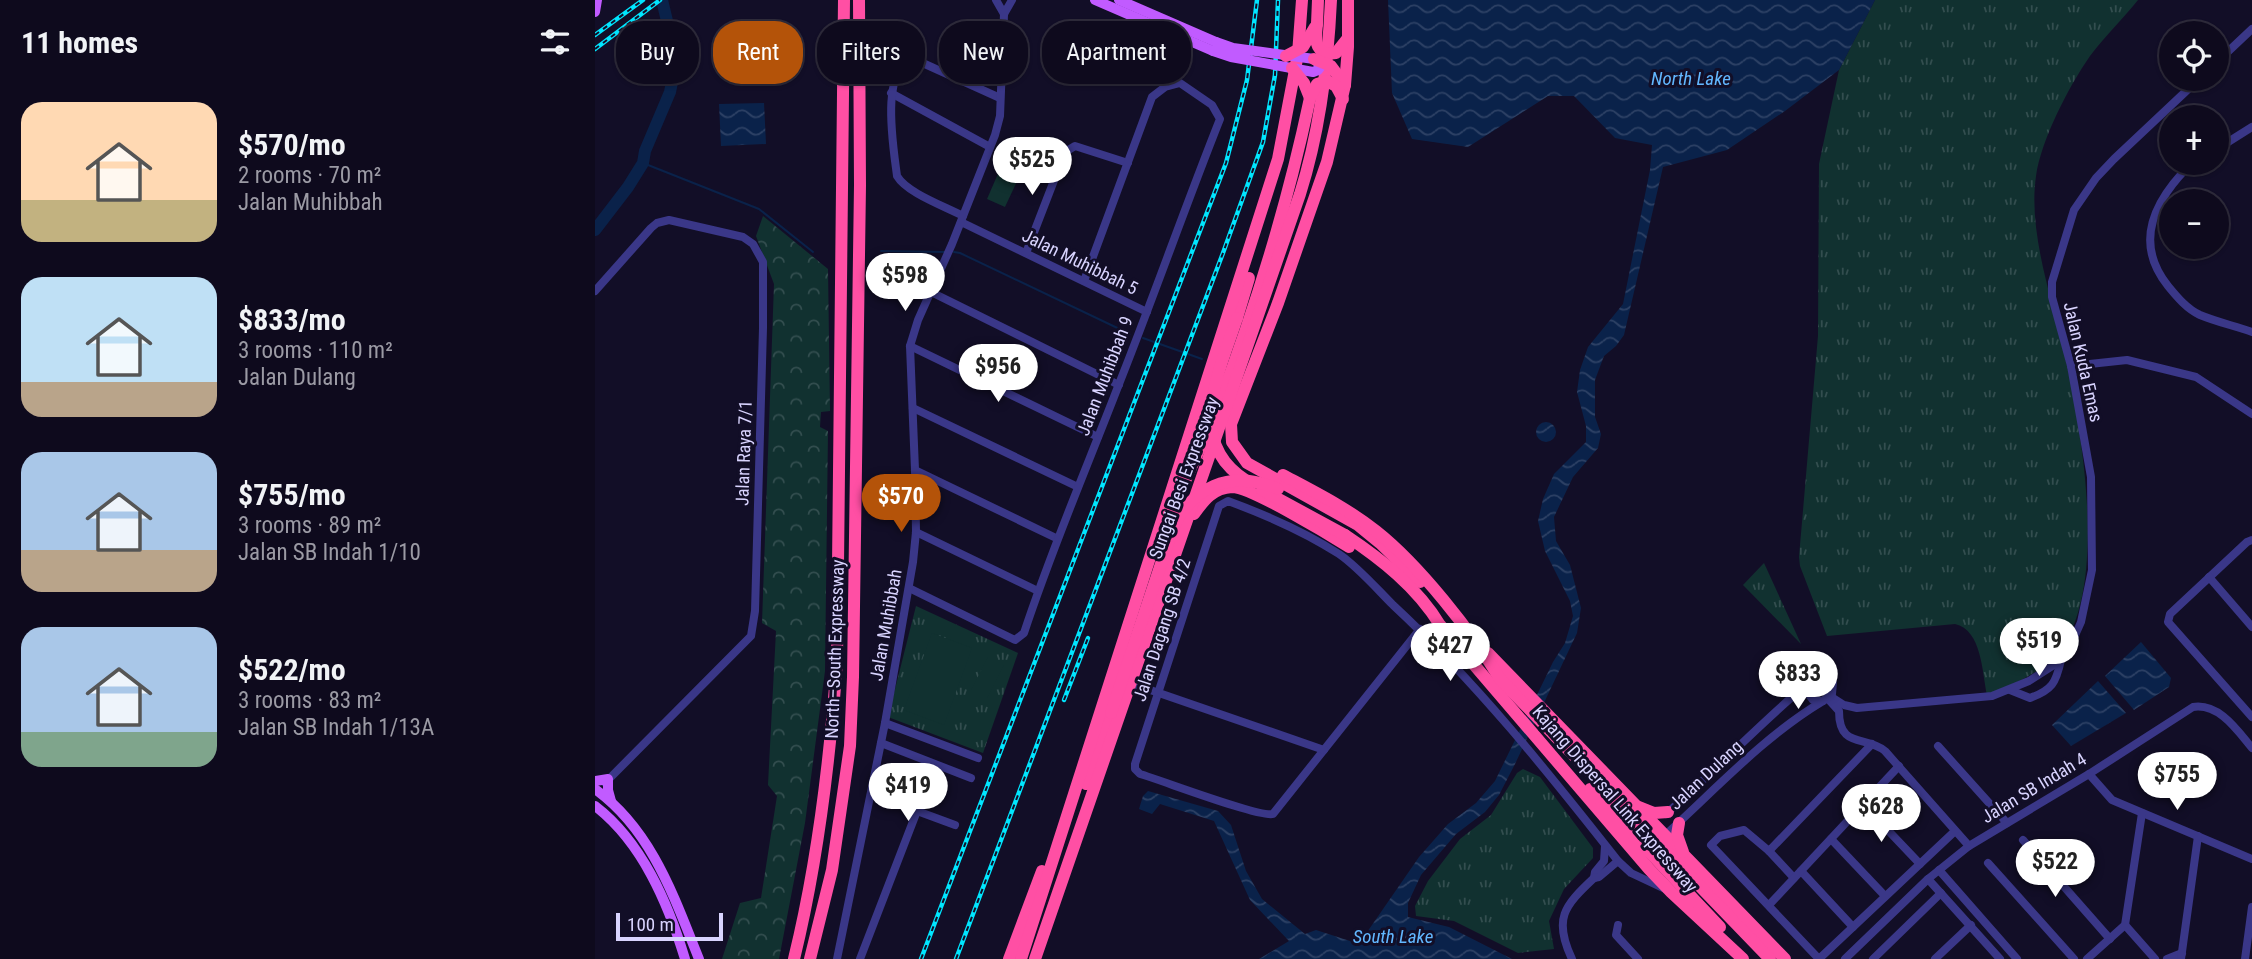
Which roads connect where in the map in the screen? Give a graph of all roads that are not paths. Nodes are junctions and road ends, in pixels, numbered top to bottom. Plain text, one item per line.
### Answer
1 (597, 0) edge
2 (844, 0) edge
3 (859, 0) edge
4 (996, 0) edge
5 (1012, 0) edge
6 (1095, 0) edge
7 (1119, 0) edge
8 (1302, 0) edge
9 (1318, 0) edge
10 (1331, 0) edge
11 (1348, 0) edge
12 (595, 12) edge
13 (1004, 14) junction
14 (1317, 24) junction
15 (2252, 29) edge
16 (1348, 38) junction
17 (1214, 47) junction
18 (2229, 51) edge
19 (1314, 59) joint
20 (1289, 62) junction
21 (1345, 85) junction
22 (2186, 91) edge
23 (891, 93) junction
24 (1000, 98) junction
25 (1310, 98) junction
26 (1343, 99) junction
27 (2252, 127) edge
28 (2229, 141) edge
29 (990, 147) junction
30 (1278, 159) junction
31 (1128, 163) junction
32 (2181, 175) edge
33 (962, 219) junction
34 (1277, 231) junction
35 (1026, 253) junction
36 (1290, 265) junction
37 (1084, 281) junction
38 (595, 291) edge
39 (931, 292) junction
40 (1147, 312) junction
41 (1261, 312) junction
42 (1237, 318) junction
43 (2252, 332) edge
44 (910, 346) junction
45 (2071, 366) junction
46 (1119, 385) junction
47 (1244, 393) junction
48 (913, 408) junction
49 (2250, 411) edge
50 (1098, 436) junction
51 (915, 470) junction
52 (1078, 487) junction
53 (916, 532) junction
54 (1182, 533) junction
55 (1056, 538) junction
56 (2252, 540) edge
57 (2209, 578) junction
58 (1143, 582) junction
59 (909, 588) junction
60 (1038, 591) junction
61 (1440, 625) junction
62 (2252, 626) edge
63 (1419, 629) junction
64 (2061, 657) junction
65 (1500, 679) junction
66 (1807, 682) junction
67 (1130, 683) junction
68 (2010, 690) junction
69 (1158, 692) junction
70 (1827, 699) junction
71 (2252, 717) edge
72 (885, 723) junction
73 (881, 743) junction
74 (1545, 744) junction
75 (1872, 744) junction
76 (1938, 746) dead end
77 (2252, 748) edge
78 (1324, 750) junction
79 (978, 758) dead end
80 (1899, 766) junction
81 (1712, 772) junction
82 (2089, 774) junction
83 (971, 778) dead end
84 (608, 779) junction
85 (1722, 784) junction
86 (595, 788) edge
87 (1076, 792) junction
88 (871, 793) junction
89 (1630, 801) junction
90 (612, 803) junction
91 (1863, 804) junction
92 (595, 806) edge
93 (917, 811) junction
94 (1668, 812) junction
95 (2142, 813) junction
96 (1615, 816) junction
97 (1679, 822) junction
98 (2007, 823) junction
99 (955, 825) dead end
100 (1653, 825) junction
101 (1064, 827) junction
102 (1955, 831) junction
103 (1664, 836) junction
104 (2198, 836) junction
105 (1831, 839) junction
106 (1637, 840) junction
107 (2022, 840) dead end
108 (1605, 845) junction
109 (1969, 846) junction
110 (1647, 851) junction
111 (1769, 851) junction
112 (1684, 856) junction
113 (2252, 859) edge
114 (1618, 862) junction
115 (1988, 863) dead end
116 (1920, 864) junction
117 (1663, 868) junction
118 (1939, 870) junction
119 (1801, 871) junction
120 (1594, 878) junction
121 (1794, 878) junction
122 (1928, 879) junction
123 (1671, 892) junction
124 (1941, 893) junction
125 (1885, 896) junction
126 (1769, 905) junction
127 (2252, 907) edge
128 (1618, 925) dead end
129 (1971, 925) junction
130 (2125, 925) junction
131 (1853, 927) junction
132 (1045, 932) junction
133 (2110, 939) junction
134 (2182, 956) edge
135 (1998, 958) edge
136 (685, 959) edge
137 (699, 959) edge
138 (794, 959) edge
139 (810, 959) edge
140 (837, 959) edge
141 (860, 959) edge
142 (1009, 959) edge
143 (1021, 959) edge
144 (1035, 959) edge
145 (1041, 959) edge
146 (1572, 959) edge
147 (1638, 959) edge
148 (1743, 959) edge
149 (1752, 959) edge
150 (1770, 959) edge
151 (1785, 959) edge
152 (1819, 959) edge
153 (1845, 959) edge
154 (1873, 959) edge
155 (1935, 959) edge
156 (2017, 959) edge
157 (2074, 959) edge
158 (2087, 959) edge
159 (2155, 959) edge
160 (2167, 959) edge
161 (2245, 959) edge

1 - 12 main road
2 - 138 highway, North–South Expressway
3 - 139 highway, North–South Expressway
4 - 13 street
5 - 13 street, Jalan Muhibbah
6 - 17 main road
7 - 17 main road
8 - 30 highway, Sungai Besi Expressway
9 - 14 highway
10 - 41 highway, Sungai Besi Expressway
11 - 16 highway
13 - 24 street, Jalan Muhibbah
14 - 16 highway, bridge
14 - 20 highway, bridge
15 - 18 street
16 - 21 highway
17 - 20 main road, bridge
19 - 20 main road, bridge
19 - 21 highway, bridge
20 - 25 highway, bridge
21 - 26 highway, bridge
22 - 45 street, Jalan Kuda Emas
23 - 24 street
23 - 29 street
23 - 33 street, Jalan Muhibbah 5
24 - 29 street, Jalan Muhibbah
25 - 26 highway, bridge
25 - 34 highway
26 - 36 highway
27 - 28 street
29 - 33 street, Jalan Muhibbah
30 - 42 highway
30 - 58 highway, Sungai Besi Expressway
31 - 35 street
31 - 37 street
31 - 40 street, Jalan Muhibbah 9
32 - 43 street
33 - 35 street, Jalan Muhibbah 5
33 - 39 street, Jalan Muhibbah
34 - 42 highway
34 - 58 highway
35 - 37 street, Jalan Muhibbah 5
36 - 41 highway
36 - 47 highway
37 - 40 street, Jalan Muhibbah 5
38 - 84 street, Jalan Raya 7/1
39 - 44 street, Jalan Muhibbah
39 - 46 street
40 - 46 street, Jalan Muhibbah 9
41 - 54 highway, Sungai Besi Expressway
42 - 61 highway, bridge
44 - 48 street, Jalan Muhibbah
44 - 50 street
45 - 49 street
45 - 64 street, Jalan Kuda Emas
46 - 50 street, Jalan Muhibbah 9
47 - 65 highway, bridge
47 - 89 highway
48 - 51 street, Jalan Muhibbah
48 - 52 street
50 - 52 street, Jalan Muhibbah 9
51 - 53 street, Jalan Muhibbah
51 - 55 street
52 - 55 street, Jalan Muhibbah 9
53 - 59 street, Jalan Muhibbah
53 - 60 street
54 - 61 highway
54 - 67 highway, Sungai Besi Expressway
55 - 60 street, Jalan Muhibbah 9
56 - 57 street
57 - 62 street
57 - 71 street
58 - 87 highway, Sungai Besi Expressway
59 - 60 street, Jalan Muhibbah 9
59 - 72 street, Jalan Muhibbah
61 - 74 highway, Kajang Dispersal Link Expressway
63 - 69 street, Jalan Dagang SB 4/2
63 - 78 street
63 - 108 street
64 - 68 street, Jalan Kuda Emas
64 - 68 street, Jalan Kuda Emas
65 - 101 highway, bridge
65 - 150 highway, Kajang Dispersal Link Expressway, bridge
66 - 70 street
66 - 70 street
66 - 81 street, Jalan Dulang
67 - 69 street
67 - 132 highway, Sungai Besi Expressway
68 - 70 street, Jalan Kuda Emas
69 - 78 street
69 - 78 street, Jalan Dagang SB 4/2
70 - 75 street
70 - 85 street, Jalan Dulang
72 - 73 street, Jalan Muhibbah
72 - 79 street
73 - 83 street
73 - 88 street, Jalan Muhibbah
74 - 96 highway
74 - 123 highway, Kajang Dispersal Link Expressway
75 - 80 street
75 - 111 street
76 - 98 street
77 - 82 street, Jalan SB Indah 4
80 - 91 street
80 - 102 street
81 - 85 street
81 - 94 street, Jalan Dulang
82 - 95 street
82 - 98 street, Jalan SB Indah 4
84 - 86 main road
84 - 90 main road
85 - 97 street, Jalan Dulang
86 - 90 main road
87 - 101 highway, Sungai Besi Expressway
87 - 142 highway
88 - 93 street
88 - 140 street, Jalan Muhibbah
89 - 94 highway
89 - 96 highway
89 - 100 highway
90 - 137 main road
91 - 105 street
91 - 116 street
92 - 136 main road
93 - 99 street
93 - 141 street
94 - 100 street, Jalan Dulang
95 - 104 street
95 - 130 street
96 - 106 highway
97 - 103 street, Jalan Dulang
97 - 112 highway
98 - 109 street, Jalan SB Indah 4
100 - 103 highway
100 - 106 street, Jalan Dulang
101 - 143 highway, Sungai Besi Expressway
102 - 109 street
102 - 116 street
103 - 110 street, Jalan Dulang
103 - 112 highway
104 - 113 street
104 - 134 street
105 - 119 street
105 - 125 street
106 - 110 highway
107 - 133 street
108 - 114 street
108 - 120 street
109 - 118 street, Jalan SB Indah 4
110 - 117 highway
111 - 121 street
111 - 126 street
112 - 117 highway
112 - 151 highway
114 - 120 street
114 - 123 street
115 - 157 street
116 - 125 street
117 - 149 highway
118 - 122 street, Jalan SB Indah 4
118 - 156 street
119 - 121 street
119 - 131 street
120 - 146 street
121 - 126 street
122 - 124 street
122 - 153 street, Jalan SB Indah 4
123 - 148 highway, Kajang Dispersal Link Expressway
124 - 129 street
124 - 154 street
125 - 131 street
126 - 152 street
127 - 161 street
128 - 147 street
129 - 135 street
129 - 155 street
130 - 133 street
130 - 159 street
131 - 152 street
132 - 144 highway, Sungai Besi Expressway
132 - 145 highway
133 - 158 street
134 - 160 street

